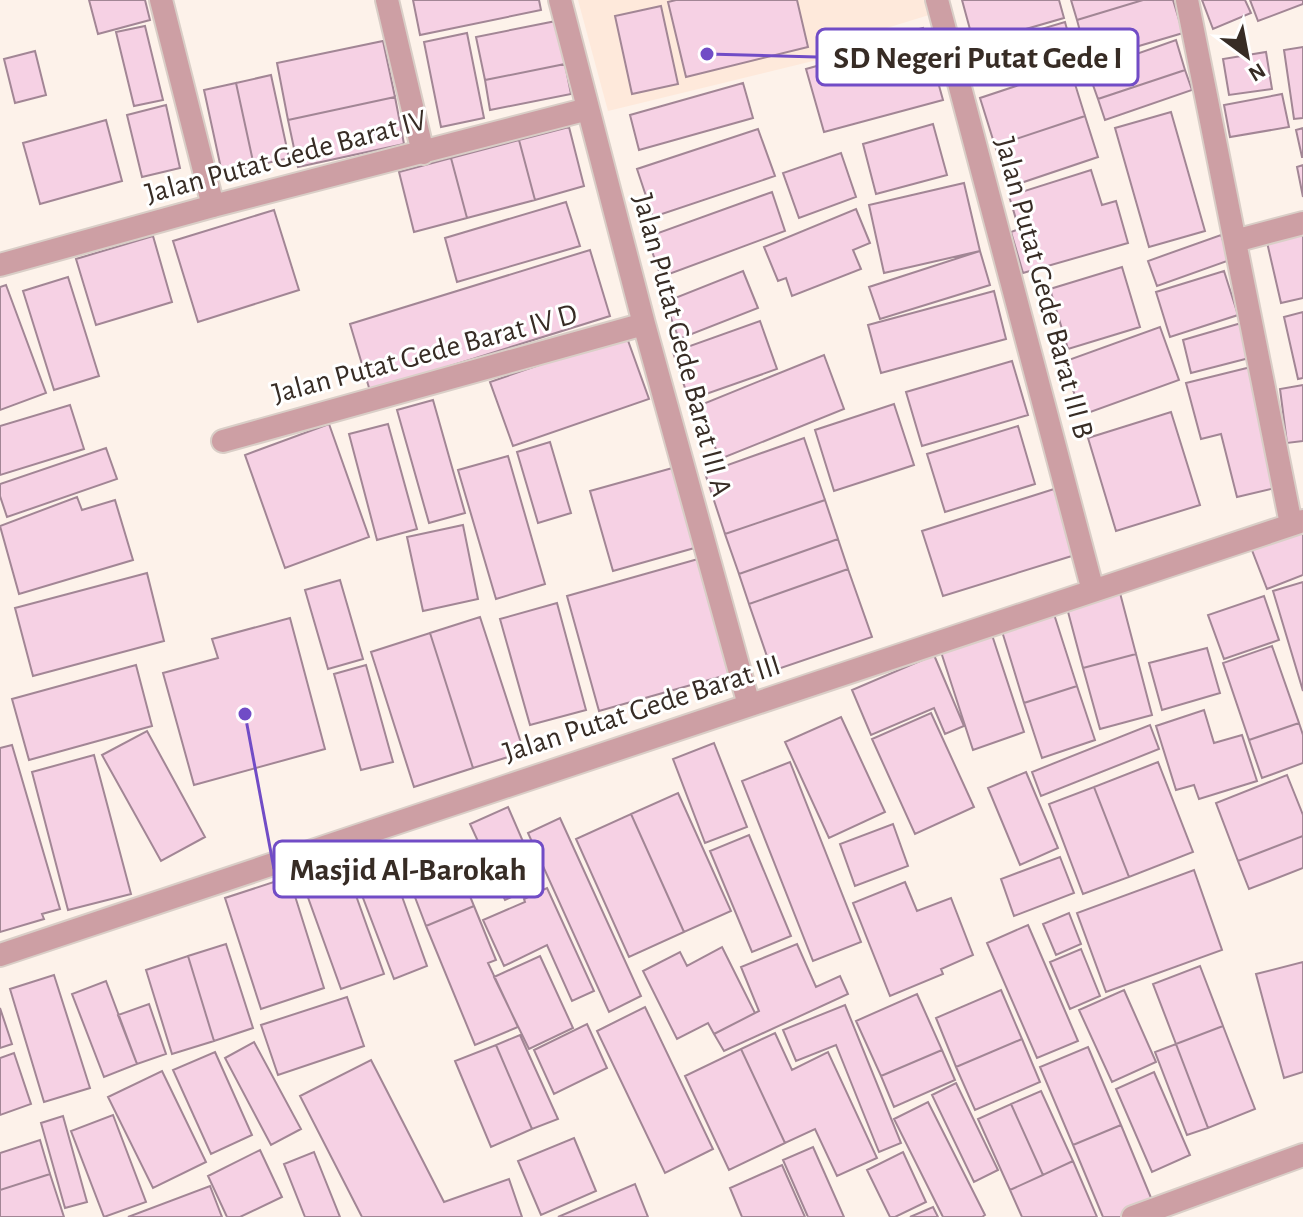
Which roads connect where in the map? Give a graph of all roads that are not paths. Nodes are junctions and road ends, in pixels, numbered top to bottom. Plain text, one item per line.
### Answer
1 (161, 0) edge
2 (387, 0) edge
3 (560, 0) edge
4 (937, 0) edge
5 (1187, 0) edge
6 (588, 109) junction
7 (423, 153) junction
8 (213, 206) junction
9 (1303, 223) edge
10 (1235, 241) junction
11 (0, 265) edge
12 (644, 324) junction
13 (223, 441) dead end
14 (1297, 522) edge
15 (1093, 591) junction
16 (749, 705) junction
17 (0, 955) edge
18 (1303, 1155) edge
19 (1133, 1217) edge

1 - 8 street
2 - 7 street
3 - 6 street, Jalan Putat Gede Barat III A
4 - 15 street, Jalan Putat Gede Barat III B
5 - 10 street
6 - 7 street, Jalan Putat Gede Barat IV
6 - 12 street, Jalan Putat Gede Barat III A
7 - 8 street, Jalan Putat Gede Barat IV
8 - 11 street, Jalan Putat Gede Barat IV
9 - 10 street
10 - 14 street
12 - 13 street, Jalan Putat Gede Barat IV D
12 - 16 street, Jalan Putat Gede Barat III A
14 - 15 street, Jalan Putat Gede Barat III
15 - 16 street, Jalan Putat Gede Barat III
16 - 17 street, Jalan Putat Gede Barat III
18 - 19 street

